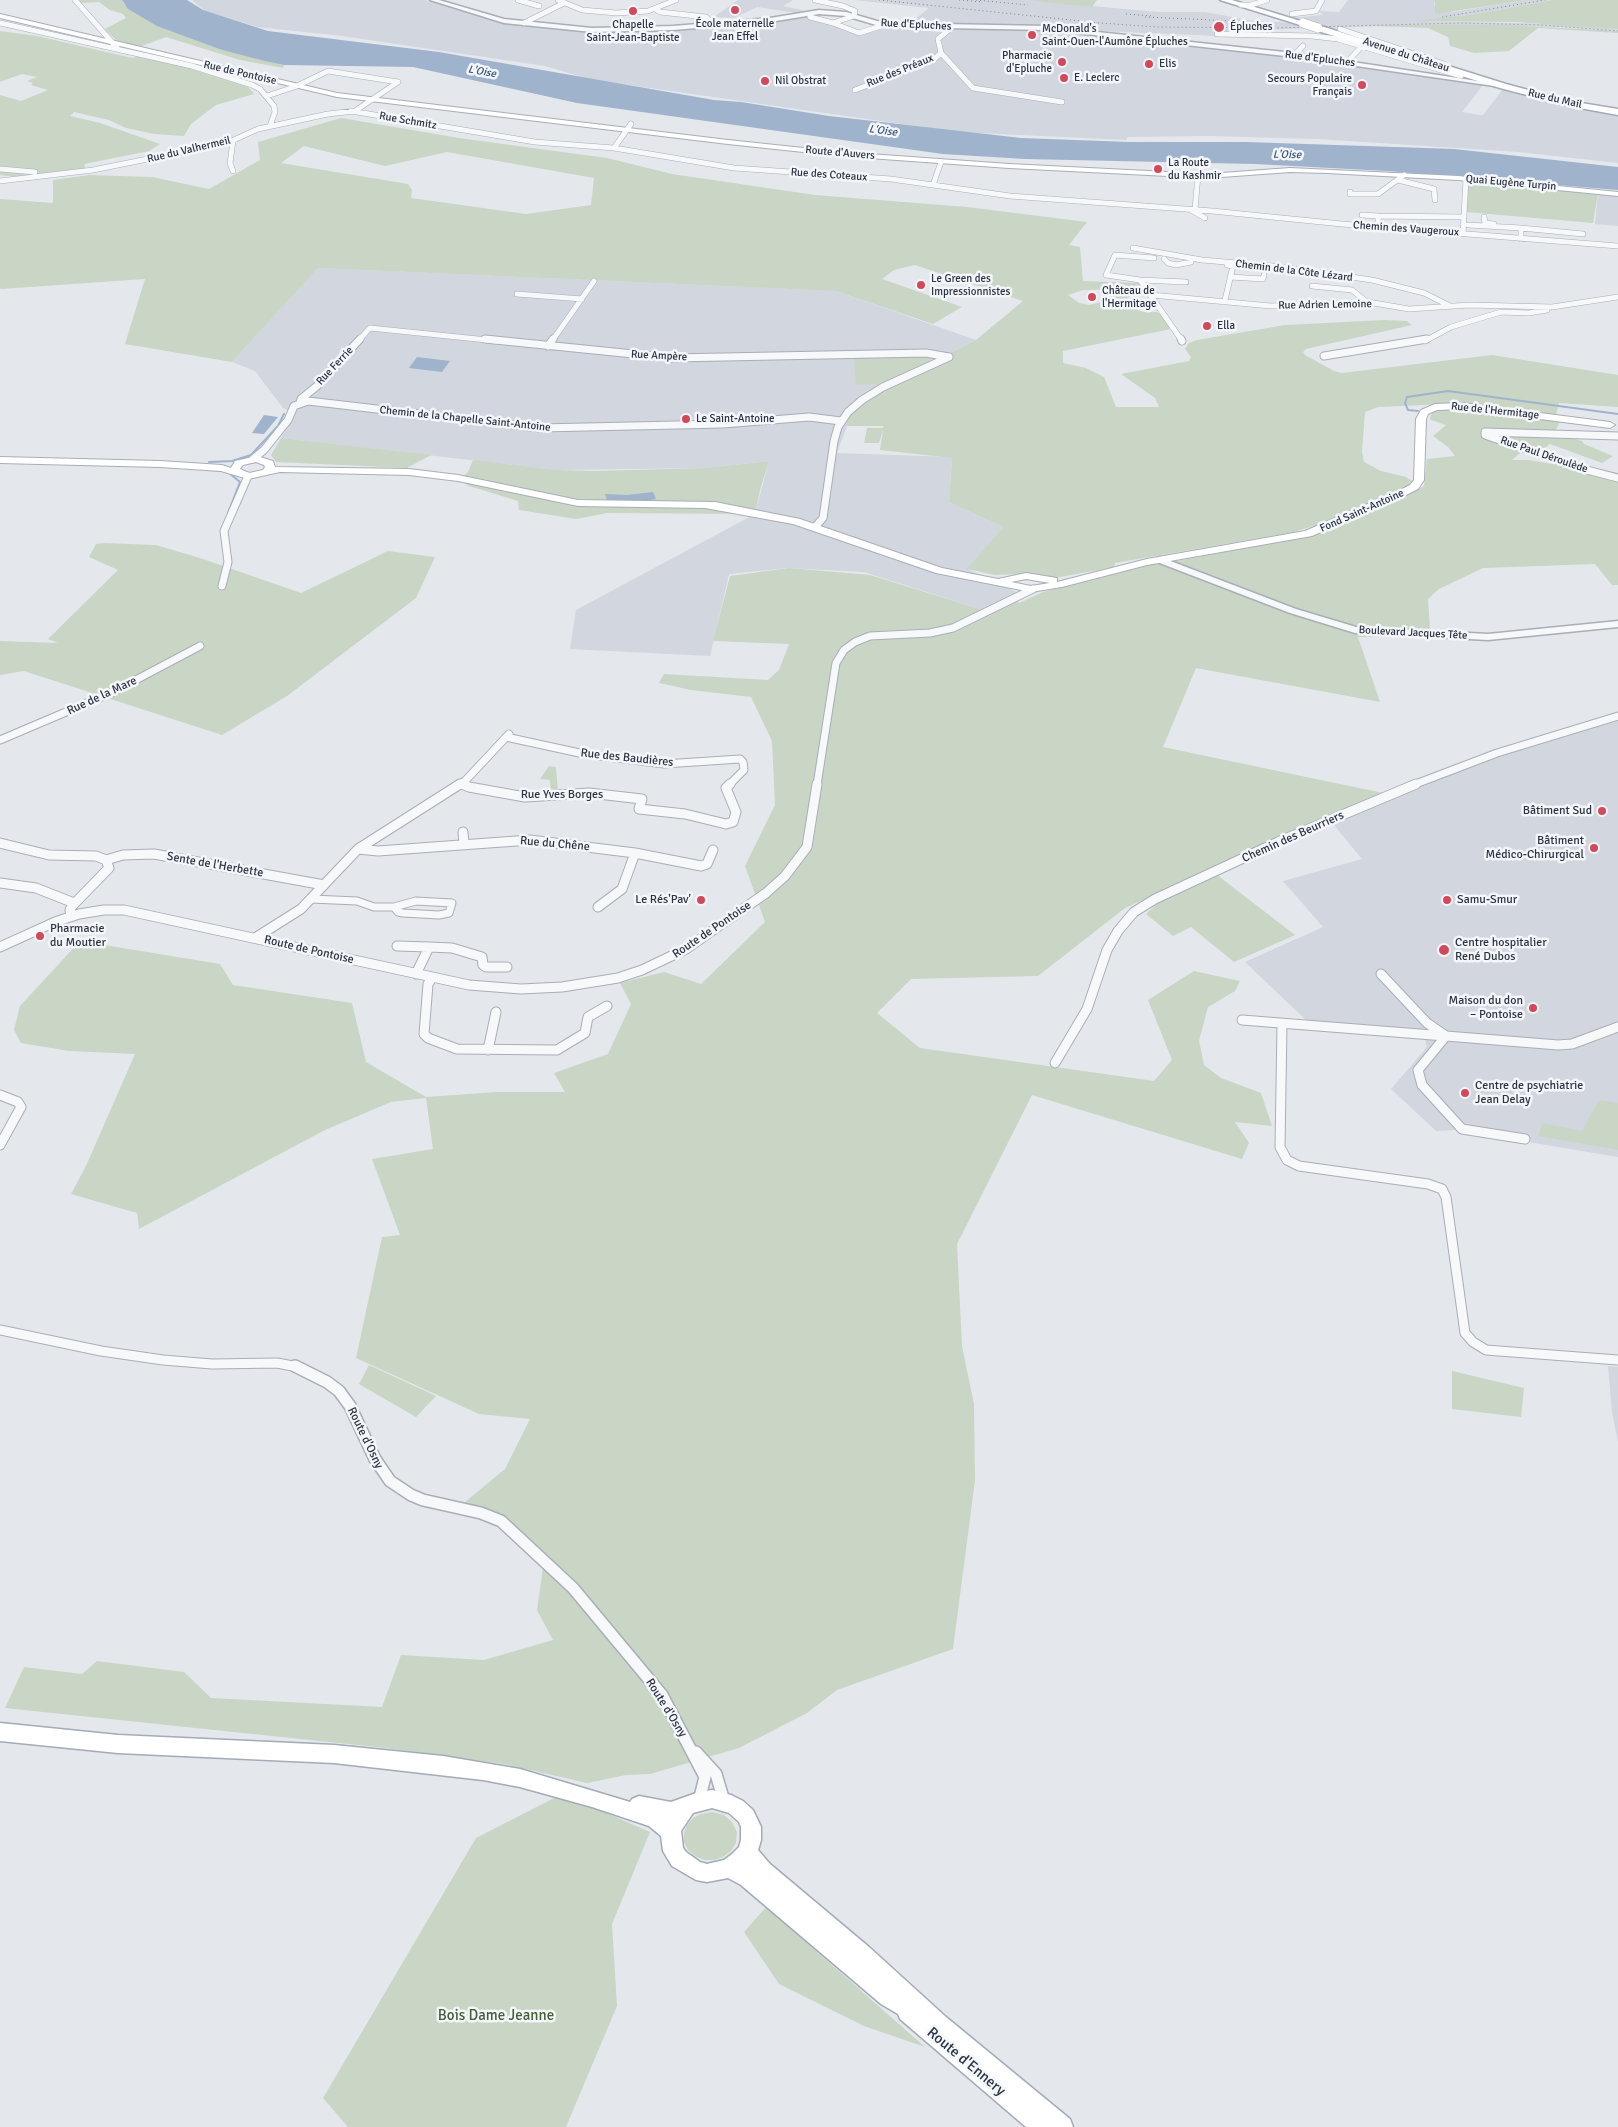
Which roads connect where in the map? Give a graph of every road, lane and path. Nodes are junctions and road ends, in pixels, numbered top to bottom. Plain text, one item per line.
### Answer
1 (75, 0) edge
2 (433, 0) edge
3 (518, 0) edge
4 (558, 0) edge
5 (676, 0) edge
6 (815, 0) edge
7 (1224, 0) edge
8 (1267, 0) edge
9 (1322, 0) edge
10 (564, 3) junction
11 (539, 6) dead end
12 (1251, 7) junction
13 (657, 11) junction
14 (1292, 14) dead end
15 (0, 16) edge
16 (854, 16) junction
17 (810, 17) dead end
18 (833, 23) junction
19 (0, 24) edge
20 (524, 24) junction
21 (713, 24) junction
22 (884, 24) junction
23 (892, 25) junction
24 (952, 27) junction
25 (1340, 29) dead end
26 (866, 34) dead end
27 (1217, 34) dead end
28 (116, 46) junction
29 (1302, 46) dead end
30 (1362, 46) junction
31 (941, 53) junction
32 (1294, 55) junction
33 (1346, 62) junction
34 (1468, 78) junction
35 (1494, 84) joint
36 (297, 86) junction
37 (855, 90) dead end
38 (267, 96) junction
39 (371, 100) junction
40 (1062, 102) dead end
41 (351, 112) junction
42 (484, 112) joint
43 (1618, 112) edge
44 (270, 126) junction
45 (630, 127) junction
46 (465, 131) joint
47 (233, 141) junction
48 (614, 148) junction
49 (941, 162) junction
50 (0, 169) edge
51 (90, 171) junction
52 (233, 171) dead end
53 (1198, 175) junction
54 (1401, 177) junction
55 (1466, 179) junction
56 (0, 181) edge
57 (933, 185) junction
58 (1350, 192) dead end
59 (1618, 194) edge
60 (1435, 200) dead end
61 (1193, 209) junction
62 (1362, 215) dead end
63 (1378, 216) junction
64 (1463, 217) junction
65 (1484, 217) dead end
66 (1205, 218) dead end
67 (1468, 226) dead end
68 (1378, 227) junction
69 (1504, 227) junction
70 (1521, 228) junction
71 (1463, 234) junction
72 (1583, 234) dead end
73 (1521, 239) junction
74 (1618, 246) edge
75 (1133, 248) dead end
76 (1164, 259) junction
77 (1191, 262) junction
78 (1174, 265) junction
79 (1264, 275) dead end
80 (1230, 277) junction
81 (594, 280) dead end
82 (1140, 280) junction
83 (1169, 281) junction
84 (1186, 282) dead end
85 (1312, 286) dead end
86 (517, 294) dead end
87 (1151, 295) junction
88 (1618, 297) edge
89 (582, 298) junction
90 (1225, 300) junction
91 (1368, 302) junction
92 (1450, 306) junction
93 (1497, 306) junction
94 (1562, 306) junction
95 (1501, 312) junction
96 (370, 328) joint
97 (1182, 341) dead end
98 (548, 346) junction
99 (1324, 356) dead end
100 (300, 403) junction
101 (841, 421) junction
102 (1614, 426) edge
103 (1420, 434) joint
104 (1618, 436) edge
105 (0, 460) edge
106 (260, 461) junction
107 (160, 464) junction
108 (243, 474) junction
109 (1618, 478) edge
110 (816, 525) junction
111 (1160, 560) junction
112 (1019, 584) junction
113 (1036, 585) junction
114 (222, 586) dead end
115 (1016, 599) junction
116 (1618, 624) edge
117 (200, 646) dead end
118 (1618, 716) edge
119 (0, 740) edge
120 (462, 784) junction
121 (726, 790) joint
122 (464, 832) dead end
123 (0, 843) edge
124 (464, 844) junction
125 (358, 849) junction
126 (713, 850) dead end
127 (635, 853) junction
128 (106, 860) junction
129 (0, 883) edge
130 (324, 885) junction
131 (311, 899) junction
132 (74, 903) junction
133 (394, 907) junction
134 (598, 907) dead end
135 (71, 916) junction
136 (254, 938) junction
137 (397, 946) dead end
138 (0, 947) edge
139 (429, 947) junction
140 (507, 967) dead end
141 (416, 974) junction
142 (1381, 974) dead end
143 (432, 978) junction
144 (607, 1006) dead end
145 (496, 1012) dead end
146 (1242, 1020) dead end
147 (1282, 1024) junction
148 (1618, 1027) edge
149 (1446, 1036) junction
150 (488, 1050) junction
151 (1055, 1063) dead end
152 (0, 1095) edge
153 (1525, 1139) dead end
154 (0, 1144) edge
155 (0, 1330) edge
156 (1618, 1360) edge
157 (0, 1732) edge
158 (689, 1745) junction
159 (334, 1754) junction
160 (724, 1801) junction
161 (692, 1804) junction
162 (671, 1831) junction
163 (747, 1852) junction
164 (729, 1868) junction
165 (889, 1997) junction
166 (938, 2024) junction
167 (1043, 2127) edge
168 (1062, 2127) edge

1 - 28 street
2 - 20 street, Rue d'Epluches
3 - 11 street
4 - 10 street
5 - 13 street
6 - 16 street
7 - 12 main road
8 - 12 street
9 - 14 street
10 - 13 street
10 - 20 street
12 - 34 main road, Avenue du Château, bridge
13 - 21 street
15 - 28 main road, Rue de Pontoise
16 - 18 street
16 - 21 street, Rue d'Epluches
16 - 22 street, Rue d'Epluches
17 - 18 street
18 - 22 street
19 - 28 street
20 - 21 street, Rue d'Epluches
22 - 23 street, Rue d'Epluches
23 - 24 street, Rue d'Epluches
23 - 26 street
24 - 31 street, Rue des Préaux
24 - 32 street, Rue d'Epluches
25 - 34 street
27 - 30 street
28 - 36 main road, Rue de Pontoise
28 - 38 street
29 - 32 street
30 - 33 street
30 - 34 street
31 - 37 street, Rue des Préaux
31 - 40 street
32 - 33 street, Rue d'Epluches
33 - 34 street, Rue d'Epluches
34 - 35 main road, Avenue du Château
35 - 43 main road, Rue du Mail
36 - 38 street
36 - 39 main road, Rue de Pontoise
36 - 39 street, Rue du Valhermeil
38 - 44 street
39 - 41 street, Rue du Valhermeil
39 - 42 main road, Rue de Pontoise
41 - 44 street, Rue du Valhermeil
41 - 46 street, Rue Schmitz
42 - 45 main road, Route d'Auvers
44 - 47 street, Rue du Valhermeil
45 - 48 street
45 - 49 main road, Route d'Auvers
46 - 48 street, Rue des Coteaux
47 - 51 street, Rue du Valhermeil
47 - 52 street
48 - 57 street, Rue des Coteaux
49 - 53 main road, Route d'Auvers
49 - 57 street
50 - 51 street, Rue du Valhermeil
51 - 56 street, Rue du Valhermeil
53 - 54 main road, Quai Eugène Turpin
53 - 61 street
54 - 55 main road, Quai Eugène Turpin
54 - 58 street
54 - 60 street, Quai Eugène Turpin
55 - 59 main road, Quai Eugène Turpin
55 - 64 street
57 - 61 street, Rue des Coteaux
61 - 66 street
61 - 68 street, Chemin des Vaugeroux
62 - 63 street
63 - 64 street
63 - 68 street
64 - 71 street
65 - 69 street
67 - 69 street
68 - 71 street, Chemin des Vaugeroux
69 - 70 street
70 - 72 street
70 - 73 street
71 - 73 street, Chemin des Vaugeroux
73 - 74 street, Chemin des Vaugeroux
75 - 92 street, Chemin de la Côte Lézard
76 - 77 street
76 - 78 street
76 - 82 street
77 - 78 street
77 - 80 street
78 - 83 street
79 - 80 street
80 - 90 street
81 - 89 street
82 - 83 street
82 - 87 street
83 - 84 street
85 - 91 street
86 - 89 street
87 - 90 street, Rue Adrien Lemoine
87 - 97 street
88 - 94 street, Rue Adrien Lemoine
89 - 98 street
90 - 91 street, Rue Adrien Lemoine
91 - 92 street, Rue Adrien Lemoine
92 - 93 street, Rue Adrien Lemoine
93 - 94 street, Rue Adrien Lemoine
93 - 95 street
94 - 95 street
95 - 99 street
96 - 98 street, Rue Ampère
96 - 100 street, Rue Ferrie
98 - 101 street, Rue Ampère
100 - 101 street, Chemin de la Chapelle Saint-Antoine
100 - 106 street
101 - 110 street
102 - 103 main road, Rue de l'Hermitage
103 - 111 main road, Fond Saint-Antoine
104 - 109 street, Rue Paul Déroulède
105 - 107 main road
106 - 107 main road
106 - 108 main road
106 - 108 main road
106 - 110 main road
107 - 108 main road
108 - 114 street
110 - 112 main road
111 - 113 main road
111 - 116 street, Boulevard Jacques Tête
112 - 113 main road
112 - 115 street
113 - 115 street, Route de Pontoise
115 - 143 street, Route de Pontoise
117 - 119 street, Rue de la Mare
118 - 151 street, Chemin des Beurriers
120 - 121 street, Rue Yves Borges
120 - 121 street, Rue des Baudières
120 - 125 street
122 - 124 street
123 - 128 street
124 - 125 street, Rue du Chêne
124 - 127 street, Rue du Chêne
125 - 130 street
126 - 127 street, Rue du Chêne
127 - 134 street
128 - 130 street, Sente de l'Herbette
128 - 132 street
129 - 132 street
130 - 131 street
131 - 133 street
131 - 136 street
132 - 135 street
133 - 133 street
135 - 136 street, Route de Pontoise
135 - 138 street, Route de Pontoise
136 - 141 street, Route de Pontoise
137 - 139 street
139 - 140 street
139 - 141 street
141 - 143 street, Route de Pontoise
142 - 149 street
143 - 150 street
144 - 150 street
145 - 150 street
146 - 147 street
147 - 149 street
147 - 156 street
148 - 149 street
149 - 153 street
152 - 154 street
155 - 158 street, Route d'Osny
157 - 159 main road
158 - 160 street, Route d'Osny
158 - 161 street, Route d'Osny
159 - 161 main road
159 - 162 main road
160 - 161 main road
160 - 163 main road
161 - 162 main road
162 - 164 main road
163 - 164 main road
163 - 166 main road
164 - 165 main road
165 - 166 main road
165 - 167 main road, Route d'Ennery
166 - 168 main road, Route d'Ennery

